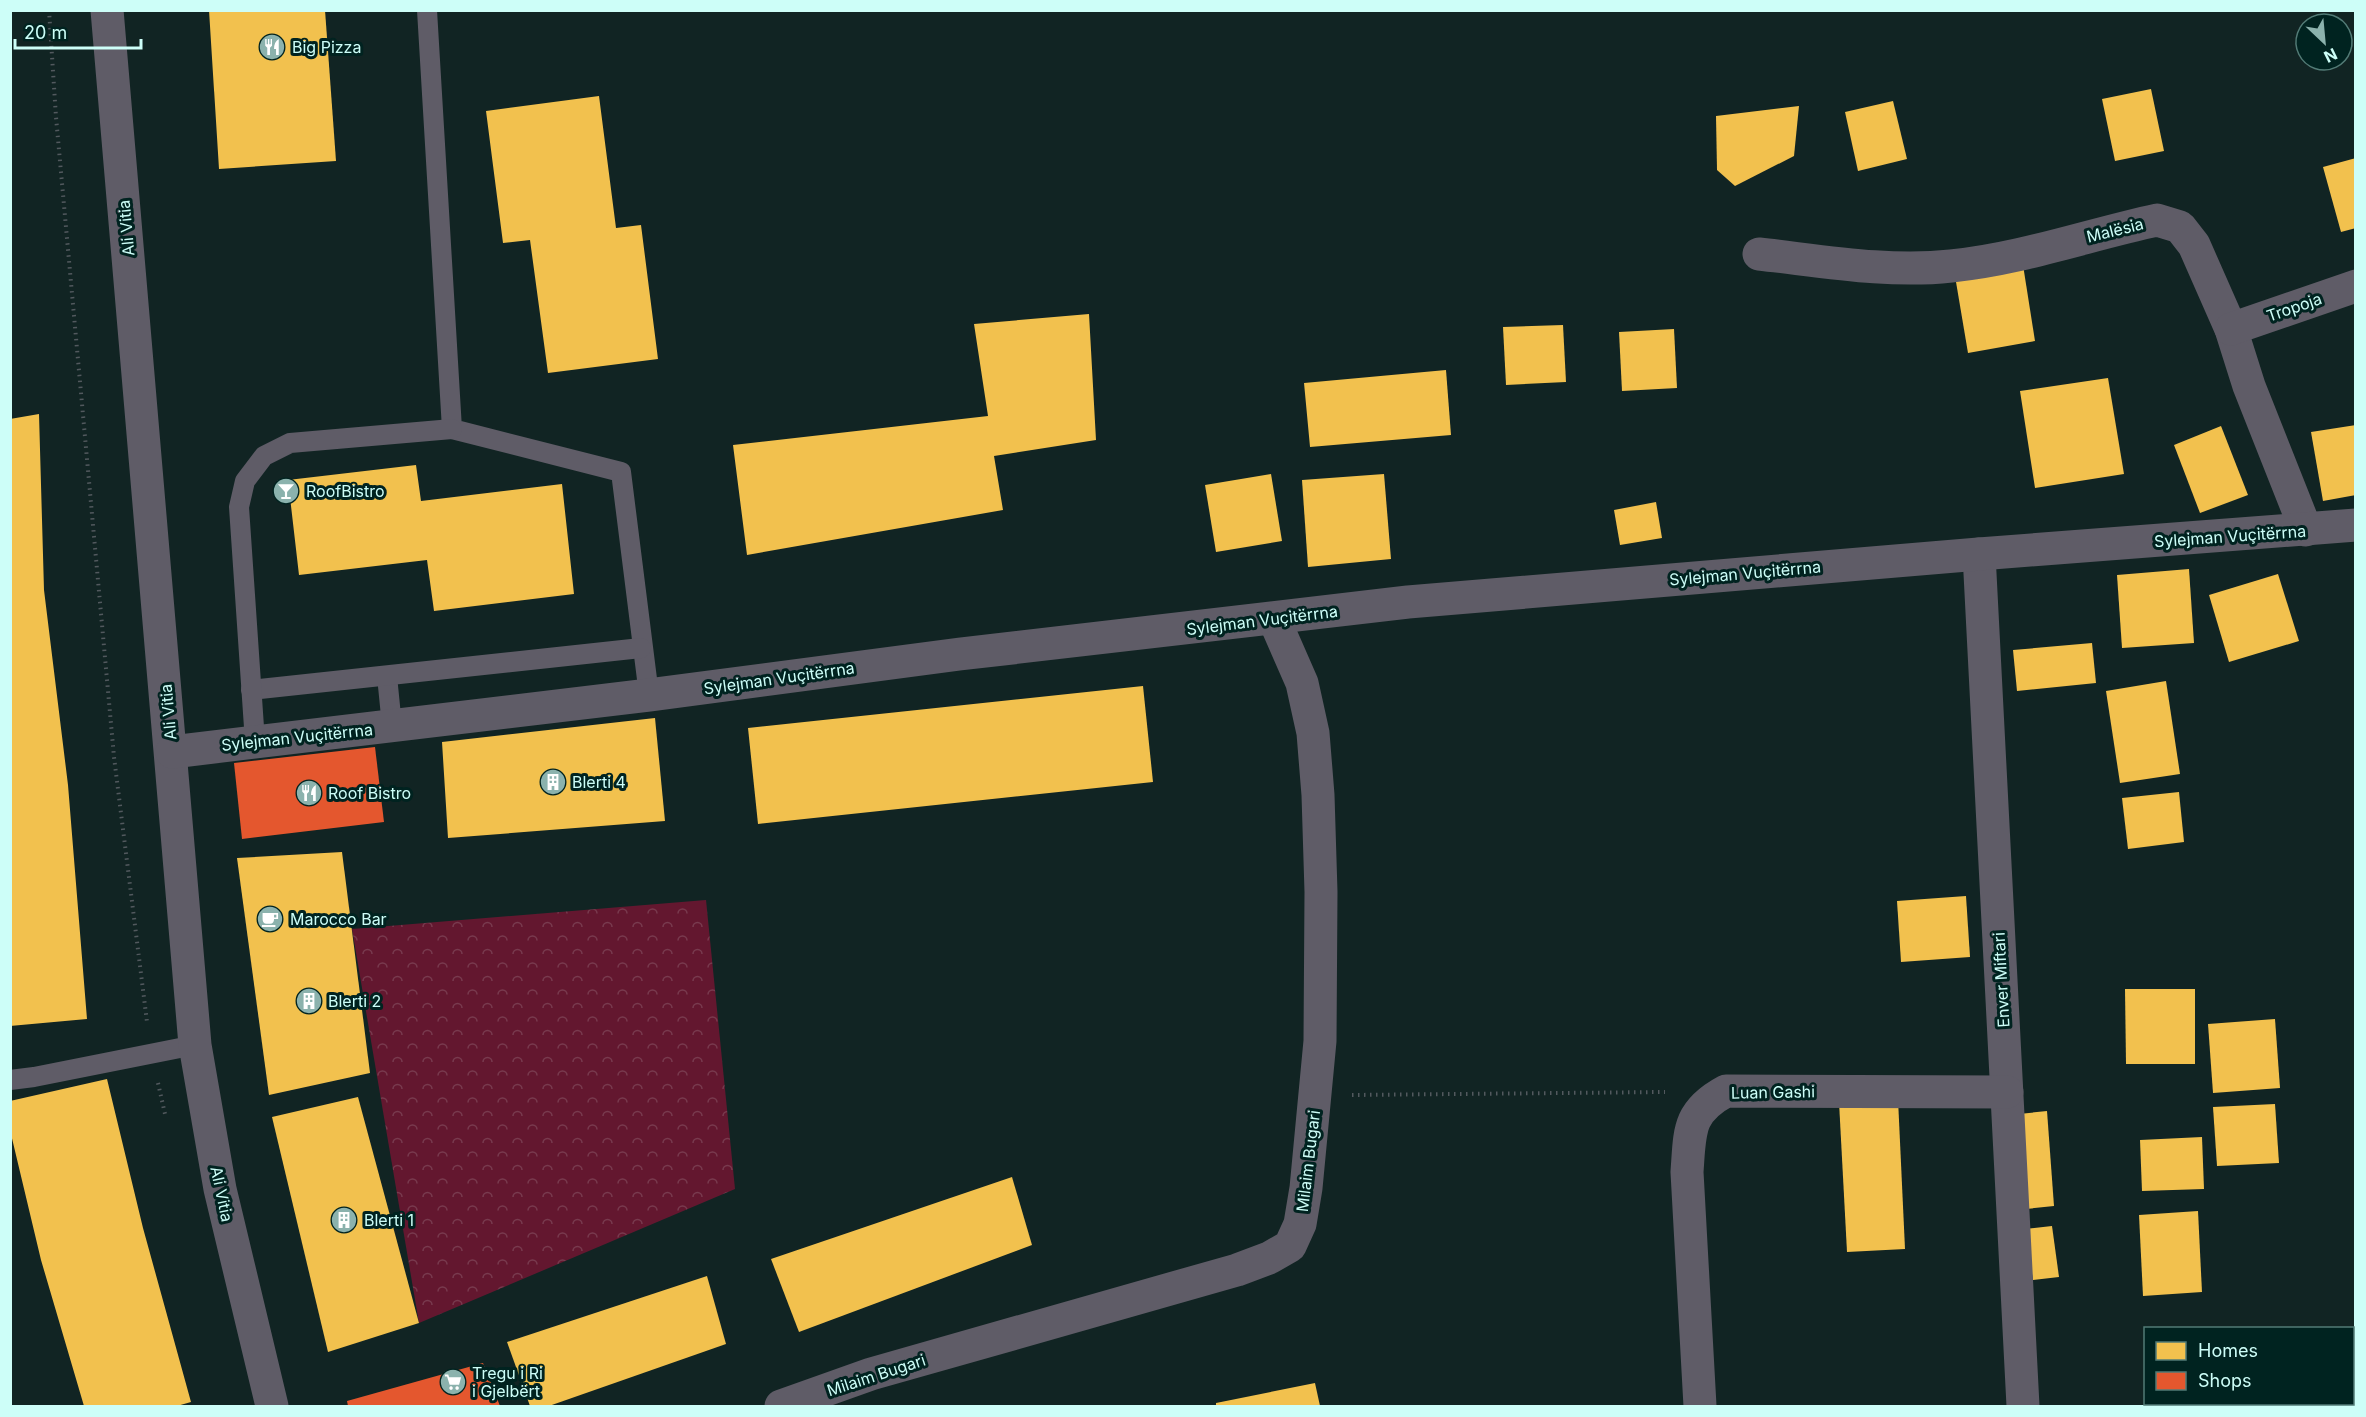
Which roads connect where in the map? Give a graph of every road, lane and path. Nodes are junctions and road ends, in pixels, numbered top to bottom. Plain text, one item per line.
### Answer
1 (49, 10) edge
2 (107, 10) edge
3 (427, 10) edge
4 (1759, 254) dead end
5 (2355, 286) edge
6 (2231, 329) junction
7 (452, 429) junction
8 (2355, 525) edge
9 (2306, 530) junction
10 (1979, 554) junction
11 (1274, 619) junction
12 (641, 648) junction
13 (387, 676) junction
14 (251, 690) junction
15 (649, 695) junction
16 (392, 726) junction
17 (255, 742) junction
18 (171, 752) junction
19 (195, 1045) junction
20 (151, 1054) junction
21 (10, 1080) edge
22 (1667, 1092) dead end
23 (2007, 1092) junction
24 (1315, 1095) junction
25 (167, 1122) dead end
26 (272, 1407) edge
27 (781, 1407) edge
28 (1700, 1407) edge
29 (2023, 1407) edge

1 - 20 path
2 - 18 street, Ali Vitia
3 - 7 lane
4 - 6 street, Malësia
5 - 6 street, Tropoja
6 - 9 street, Malësia
7 - 12 lane
7 - 14 lane
8 - 9 street, Sylejman Vuçitërrna
9 - 10 street, Sylejman Vuçitërrna
10 - 11 street, Sylejman Vuçitërrna
10 - 23 street, Enver Miftari
11 - 15 street, Sylejman Vuçitërrna
11 - 24 street, Milaim Bugari
12 - 13 lane
12 - 15 lane
13 - 14 lane
13 - 16 lane
14 - 17 lane
15 - 16 street, Sylejman Vuçitërrna
16 - 17 street, Sylejman Vuçitërrna
17 - 18 street, Sylejman Vuçitërrna
18 - 19 street, Ali Vitia
19 - 20 lane
19 - 26 street, Ali Vitia
20 - 21 lane
20 - 25 path
22 - 24 path
23 - 28 street, Luan Gashi
23 - 29 street, Enver Miftari
24 - 27 street, Milaim Bugari

